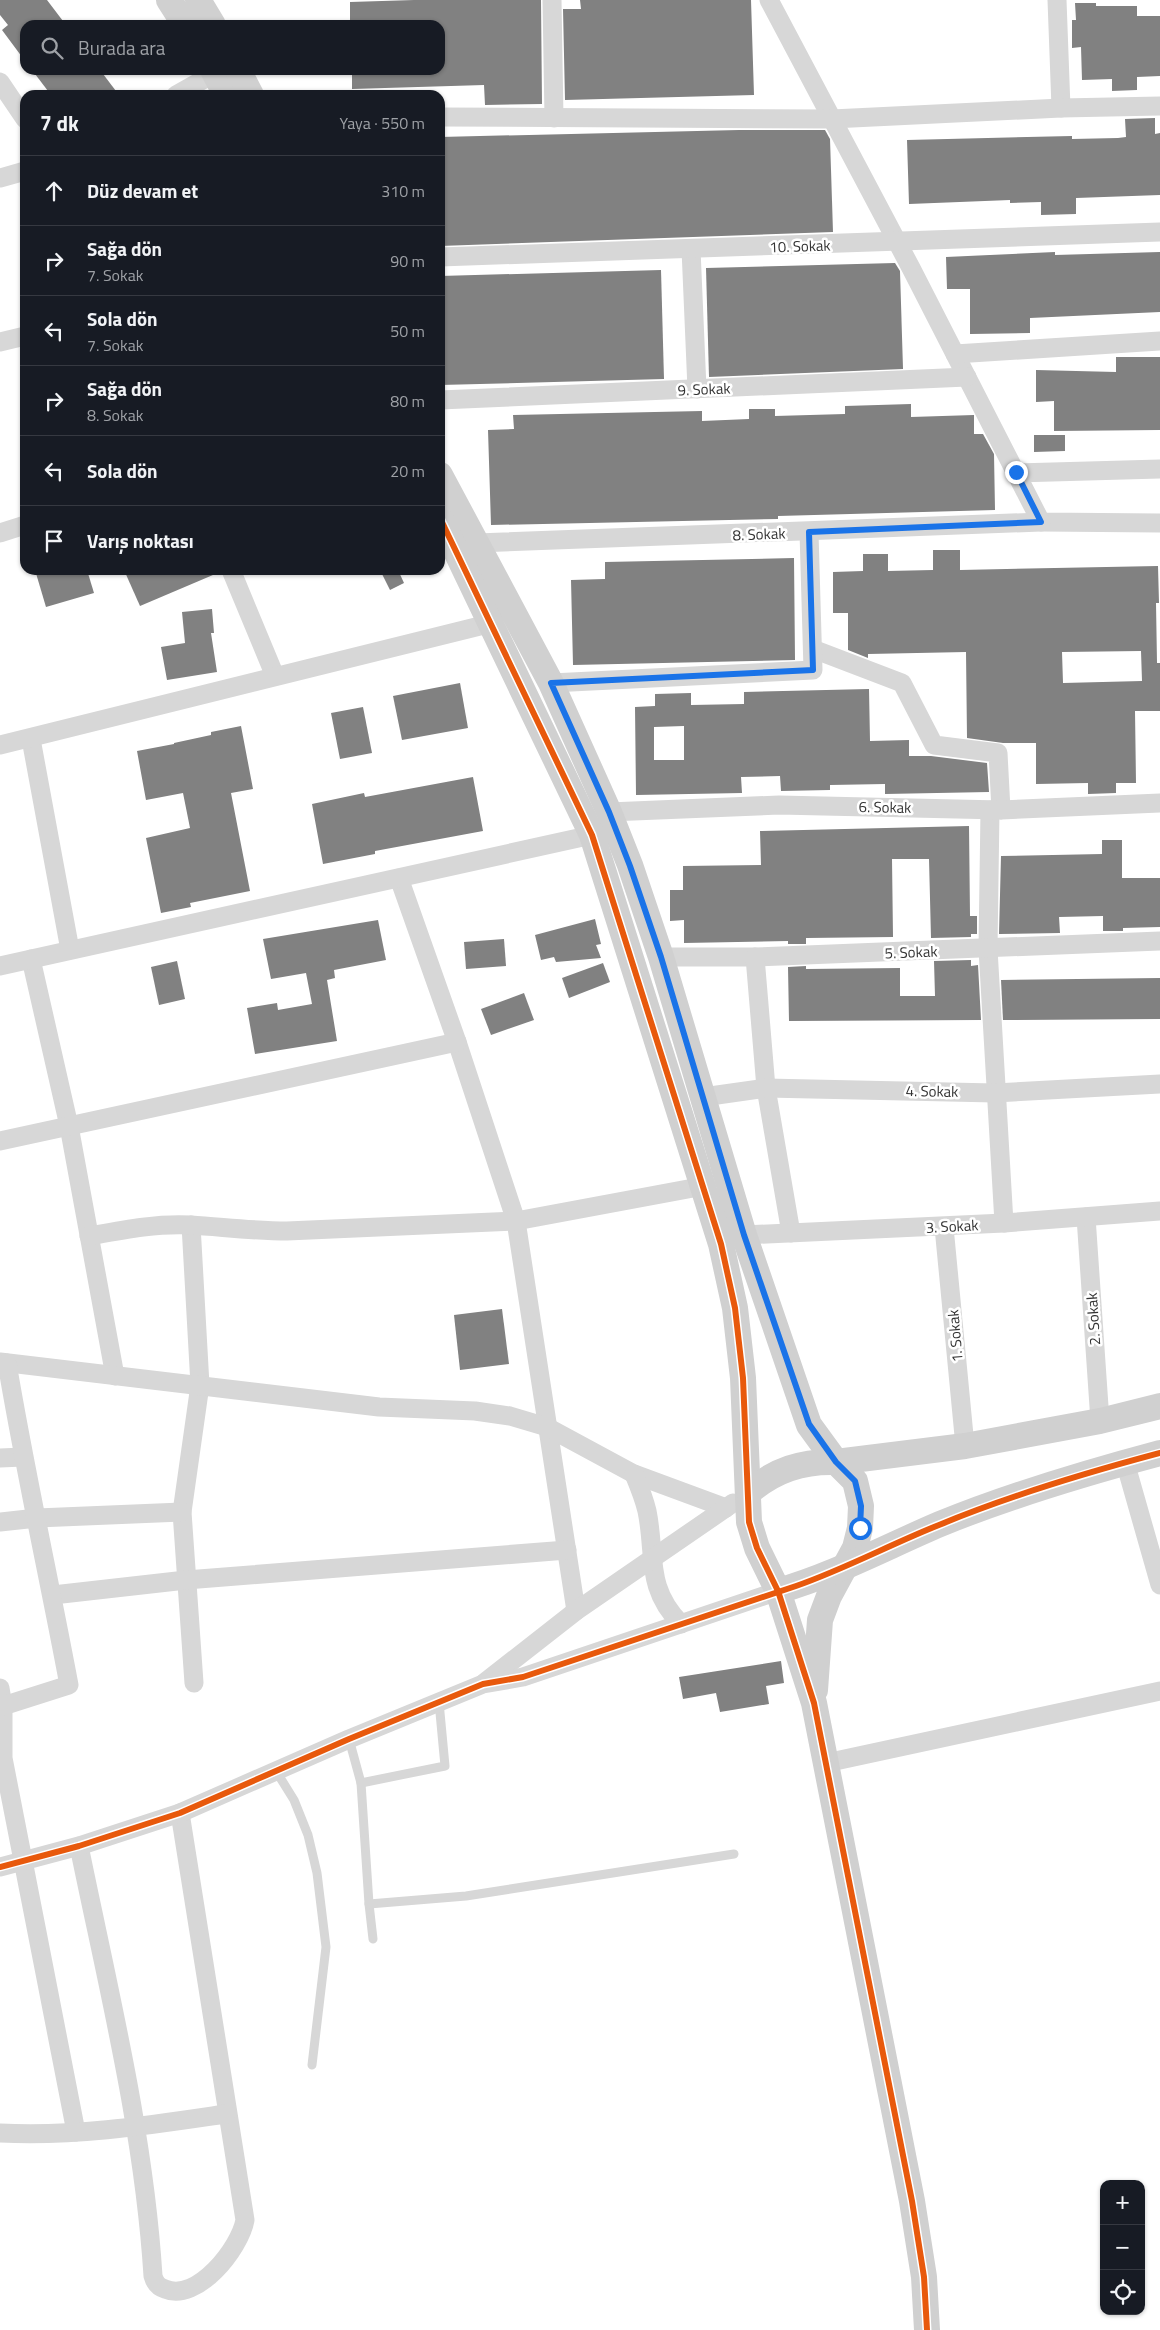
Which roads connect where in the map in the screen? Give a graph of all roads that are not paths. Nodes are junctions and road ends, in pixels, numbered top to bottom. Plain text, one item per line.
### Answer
1 (169, 0) edge
2 (198, 0) edge
3 (552, 0) edge
4 (769, 0) edge
5 (1057, 0) edge
6 (182, 20) edge
7 (210, 20) edge
8 (223, 77) edge
9 (0, 82) edge
10 (189, 90) edge
11 (243, 90) edge
12 (1160, 106) edge
13 (1061, 108) junction
14 (20, 112) edge
15 (445, 117) edge
16 (554, 118) junction
17 (832, 119) junction
18 (20, 172) edge
19 (0, 178) edge
20 (1160, 232) edge
21 (898, 243) junction
22 (691, 249) junction
23 (445, 257) edge
24 (20, 337) edge
25 (1160, 341) edge
26 (0, 342) edge
27 (955, 354) junction
28 (967, 377) junction
29 (697, 389) junction
30 (445, 400) edge
31 (1160, 469) edge
32 (1016, 472) junction
33 (445, 483) edge
34 (1041, 522) junction
35 (1160, 523) edge
36 (20, 526) edge
37 (445, 528) edge
38 (0, 532) edge
39 (809, 532) junction
40 (477, 543) junction
41 (233, 575) edge
42 (492, 623) junction
43 (813, 649) junction
44 (275, 676) junction
45 (551, 683) junction
46 (31, 739) junction
47 (0, 745) edge
48 (1160, 803) edge
49 (995, 810) junction
50 (609, 812) junction
51 (592, 835) junction
52 (399, 878) junction
53 (1160, 941) edge
54 (988, 949) junction
55 (70, 950) junction
56 (661, 957) junction
57 (755, 957) junction
58 (31, 959) junction
59 (0, 966) edge
60 (457, 1042) junction
61 (1160, 1084) edge
62 (766, 1088) junction
63 (996, 1093) junction
64 (704, 1098) junction
65 (69, 1126) junction
66 (0, 1140) edge
67 (704, 1186) junction
68 (1160, 1211) edge
69 (1086, 1217) junction
70 (516, 1221) junction
71 (1004, 1223) junction
72 (191, 1225) junction
73 (944, 1227) junction
74 (791, 1233) junction
75 (744, 1235) junction
76 (89, 1236) junction
77 (4, 1363) edge
78 (115, 1376) junction
79 (200, 1385) junction
80 (1160, 1406) edge
81 (1100, 1421) junction
82 (547, 1427) junction
83 (965, 1446) junction
84 (1160, 1453) edge
85 (22, 1457) junction
86 (0, 1458) edge
87 (836, 1462) junction
88 (1125, 1462) junction
89 (634, 1474) junction
90 (749, 1492) junction
91 (726, 1508) junction
92 (182, 1512) junction
93 (37, 1518) junction
94 (0, 1522) edge
95 (567, 1550) junction
96 (652, 1559) junction
97 (845, 1566) junction
98 (186, 1580) junction
99 (1160, 1586) edge
100 (778, 1591) junction
101 (52, 1595) junction
102 (576, 1611) junction
103 (681, 1624) junction
104 (194, 1683) dead end
105 (483, 1684) junction
106 (0, 1688) edge
107 (1160, 1691) edge
108 (439, 1702) junction
109 (814, 1703) junction
110 (1, 1707) edge
111 (349, 1739) junction
112 (826, 1763) junction
113 (276, 1771) junction
114 (361, 1783) junction
115 (180, 1813) junction
116 (79, 1846) junction
117 (734, 1854) dead end
118 (22, 1862) junction
119 (0, 1867) edge
120 (369, 1904) junction
121 (373, 1939) dead end
122 (312, 2065) dead end
123 (226, 2114) junction
124 (136, 2127) junction
125 (76, 2132) junction
126 (0, 2133) edge
127 (928, 2326) edge

1 - 6 street
2 - 7 street
3 - 16 street
4 - 17 street
5 - 13 street
8 - 10 street
8 - 11 street
9 - 14 street
12 - 13 street
13 - 17 street
15 - 16 street
16 - 17 street
17 - 21 street
18 - 19 street
20 - 21 street, 10. Sokak
21 - 22 street, 10. Sokak
21 - 27 street
22 - 23 street, 10. Sokak
22 - 29 street
24 - 26 street
25 - 27 street
27 - 28 street
28 - 29 street, 9. Sokak
28 - 32 street
29 - 30 street, 9. Sokak
31 - 32 street
32 - 34 street
33 - 40 street
34 - 35 street, 8. Sokak
34 - 39 street, 8. Sokak
36 - 38 street
37 - 42 street
39 - 40 street, 8. Sokak
39 - 43 street
40 - 45 street
41 - 44 street
42 - 44 street
42 - 51 street
43 - 45 street
43 - 49 street
44 - 46 street
45 - 50 street
46 - 47 street
46 - 55 street
48 - 49 street, 6. Sokak
49 - 50 street, 6. Sokak
49 - 54 street
50 - 56 street
51 - 52 street
51 - 67 street
52 - 55 street
52 - 60 street
53 - 54 street, 5. Sokak
54 - 57 street, 5. Sokak
54 - 63 street
55 - 58 street
56 - 57 street, 5. Sokak
56 - 64 street
57 - 62 street
58 - 59 street
58 - 65 street
60 - 65 street
60 - 70 street
61 - 63 street, 4. Sokak
62 - 63 street, 4. Sokak
62 - 64 street, 4. Sokak
62 - 74 street
63 - 71 street
64 - 75 street
65 - 66 street
65 - 76 street
67 - 70 street
67 - 90 street
68 - 69 street, 3. Sokak
69 - 71 street, 3. Sokak
69 - 81 street, 2. Sokak
70 - 72 street
70 - 82 street
71 - 73 street, 3. Sokak
72 - 76 street
72 - 79 street
73 - 74 street, 3. Sokak
73 - 83 street, 1. Sokak
74 - 75 street, 3. Sokak
75 - 87 street
76 - 78 street
77 - 78 street
77 - 85 street
78 - 79 street
79 - 82 street
79 - 92 street
80 - 81 street
81 - 83 street
82 - 89 street
82 - 95 street
83 - 87 street
84 - 88 street
85 - 86 street
85 - 93 street
87 - 90 street
87 - 97 street
88 - 97 street
88 - 99 street
89 - 91 street
89 - 96 street
90 - 91 street
90 - 100 street
91 - 96 street
92 - 93 street
92 - 98 street
93 - 94 street
93 - 101 street
95 - 98 street
95 - 102 street
96 - 102 street
96 - 103 street
97 - 100 street
97 - 109 street
98 - 101 street
98 - 104 street
100 - 103 street
100 - 109 street
101 - 110 street
102 - 105 street
103 - 105 street
105 - 108 street
106 - 110 street
107 - 112 street
108 - 111 street
108 - 114 lane
109 - 112 street
110 - 118 street
111 - 113 street
111 - 114 lane
112 - 127 street
113 - 115 street
113 - 122 lane
114 - 120 lane
115 - 116 street
115 - 123 street
116 - 118 street
116 - 124 street
117 - 120 lane
118 - 119 street
118 - 125 street
120 - 121 lane
123 - 124 street
123 - 124 street
124 - 125 street
125 - 126 street

